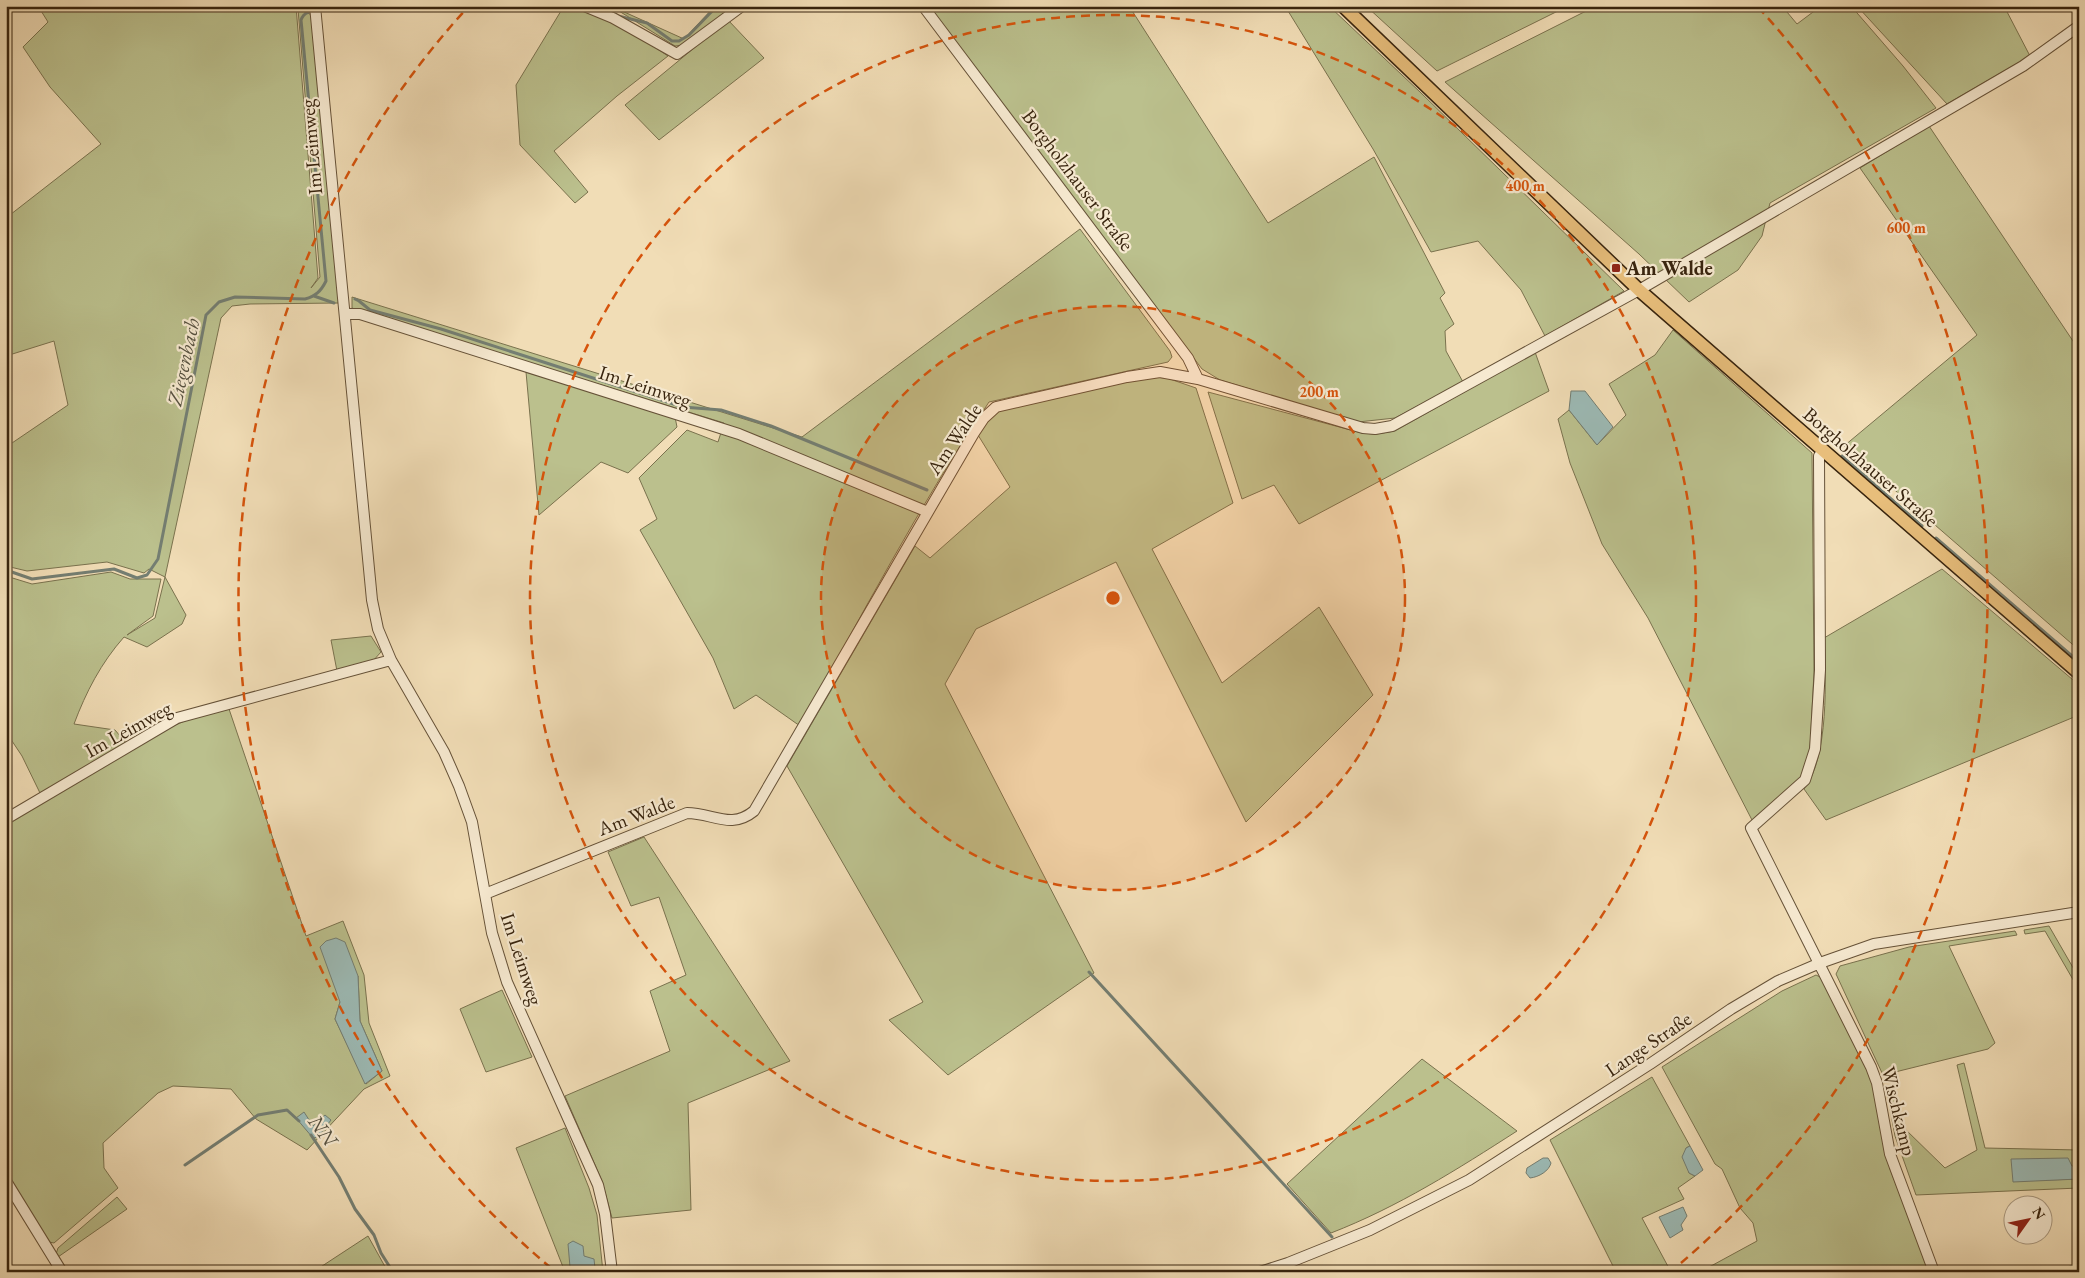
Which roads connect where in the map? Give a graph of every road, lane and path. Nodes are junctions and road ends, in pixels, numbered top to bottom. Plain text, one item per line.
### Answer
1 (315, 6) edge
2 (584, 6) edge
3 (742, 6) edge
4 (923, 6) edge
5 (1343, 6) edge
6 (2079, 26) edge
7 (1639, 290) junction
8 (345, 314) junction
9 (1198, 379) junction
10 (1823, 450) junction
11 (928, 512) junction
12 (391, 660) junction
13 (2079, 673) edge
14 (6, 819) edge
15 (485, 894) junction
16 (2079, 912) edge
17 (1820, 963) junction
18 (6, 1181) edge
19 (62, 1272) edge
20 (612, 1272) edge
21 (1260, 1272) edge
22 (1934, 1272) edge

1 - 8 street, Im Leimweg
2 - 3 street
4 - 9 street, Borgholzhauser Straße
5 - 7 main road, Borgholzhauser Straße
6 - 7 street
7 - 9 street, Am Walde
7 - 10 main road, Borgholzhauser Straße
8 - 11 street, Im Leimweg
8 - 12 street, Im Leimweg
9 - 11 street, Am Walde
10 - 13 main road, Borgholzhauser Straße
10 - 17 street, Wischkamp
11 - 15 street, Am Walde
12 - 14 street, Im Leimweg
12 - 15 street, Im Leimweg
15 - 20 street, Im Leimweg
16 - 17 street, Lange Straße
17 - 21 street, Lange Straße
17 - 22 street, Wischkamp
18 - 19 street

